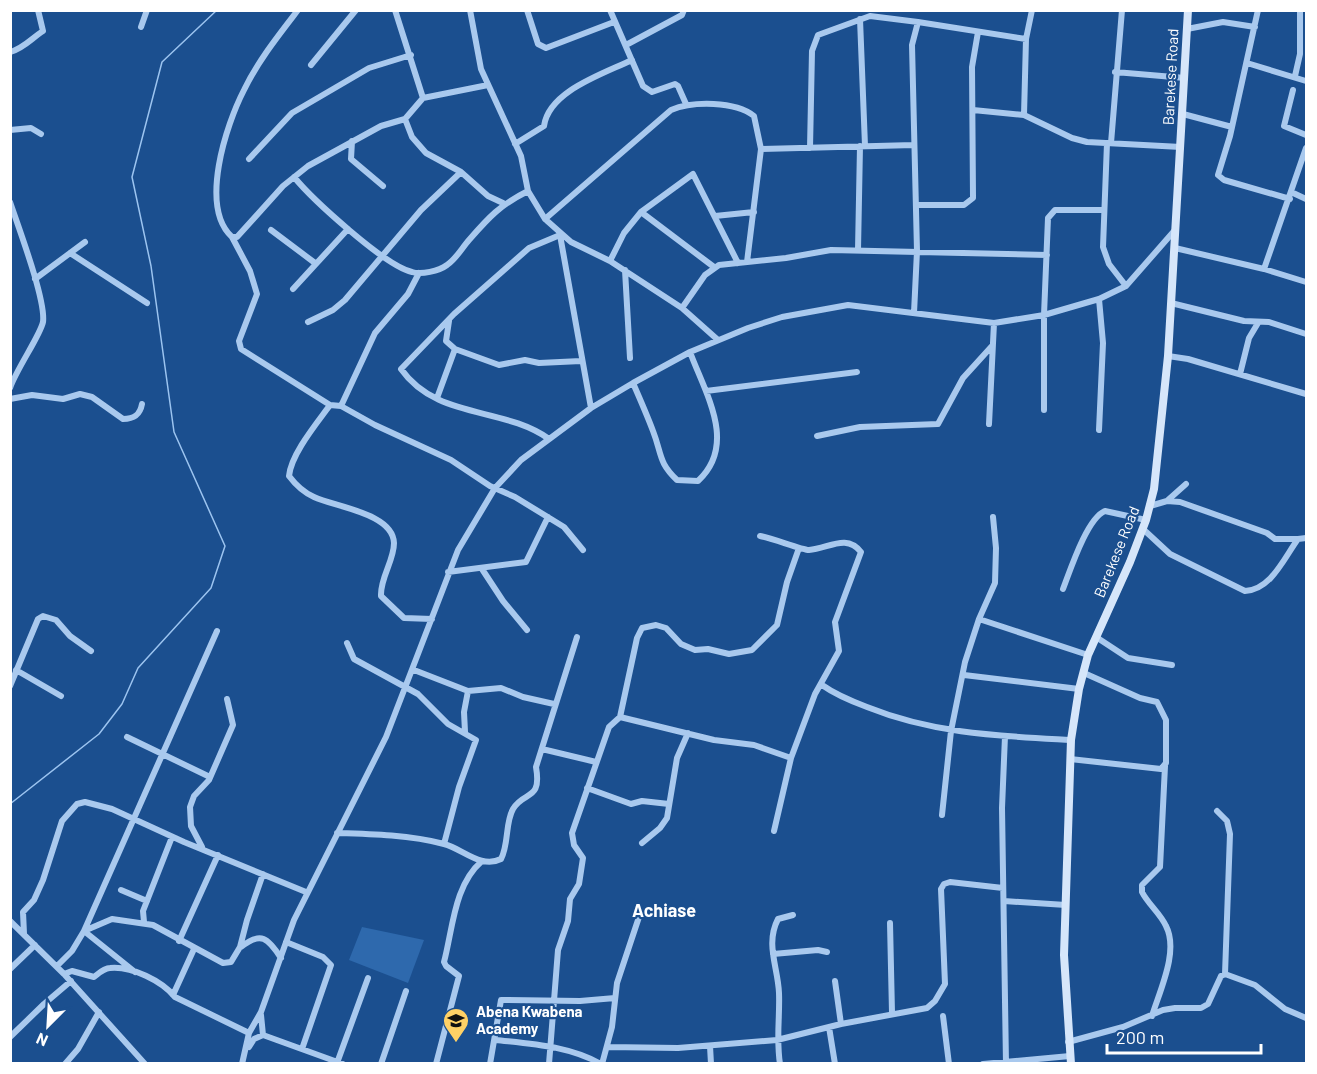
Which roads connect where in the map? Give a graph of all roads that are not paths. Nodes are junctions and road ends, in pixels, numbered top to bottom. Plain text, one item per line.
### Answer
1 (38, 10) edge
2 (147, 10) edge
3 (298, 10) edge
4 (356, 10) edge
5 (395, 10) edge
6 (470, 10) edge
7 (527, 10) edge
8 (610, 10) edge
9 (684, 10) edge
10 (1032, 10) edge
11 (1122, 10) edge
12 (1188, 10) edge
13 (1258, 10) edge
14 (1300, 10) edge
15 (860, 19) junction
16 (614, 22) junction
17 (918, 22) junction
18 (141, 27) dead end
19 (1255, 27) junction
20 (1187, 28) junction
21 (978, 32) junction
22 (1026, 39) junction
23 (626, 45) junction
24 (10, 52) edge
25 (411, 55) junction
26 (1303, 56) edge
27 (632, 60) junction
28 (1247, 63) junction
29 (311, 65) dead end
30 (1115, 72) junction
31 (1295, 76) junction
32 (1185, 78) junction
33 (1306, 81) edge
34 (488, 85) junction
35 (1293, 90) dead end
36 (423, 98) junction
37 (686, 104) junction
38 (973, 110) junction
39 (1183, 114) junction
40 (1024, 115) junction
41 (405, 119) junction
42 (1232, 127) junction
43 (10, 130) edge
44 (41, 134) dead end
45 (1306, 135) edge
46 (352, 141) junction
47 (1109, 143) junction
48 (515, 144) junction
49 (914, 145) junction
50 (863, 146) junction
51 (1181, 147) junction
52 (810, 148) junction
53 (1306, 148) edge
54 (761, 149) junction
55 (249, 159) dead end
56 (1299, 169) junction
57 (461, 171) junction
58 (1306, 171) edge
59 (294, 177) junction
60 (383, 186) dead end
61 (528, 191) junction
62 (1290, 196) junction
63 (1306, 199) edge
64 (10, 202) edge
65 (503, 203) junction
66 (916, 205) junction
67 (1104, 210) junction
68 (641, 212) junction
69 (754, 212) junction
70 (715, 216) junction
71 (545, 219) junction
72 (348, 229) junction
73 (272, 230) dead end
74 (1176, 230) junction
75 (560, 235) junction
76 (232, 237) junction
77 (85, 242) dead end
78 (1175, 248) junction
79 (858, 250) junction
80 (917, 251) junction
81 (70, 253) junction
82 (384, 255) junction
83 (1047, 255) junction
84 (610, 261) junction
85 (747, 262) junction
86 (315, 263) junction
87 (738, 263) junction
88 (714, 267) junction
89 (1264, 269) junction
90 (625, 270) junction
91 (419, 273) junction
92 (35, 279) junction
93 (1306, 282) edge
94 (1126, 286) junction
95 (294, 289) dead end
96 (1099, 299) junction
97 (147, 303) dead end
98 (1171, 303) junction
99 (682, 308) junction
100 (914, 313) junction
101 (1044, 315) junction
102 (449, 320) junction
103 (308, 322) dead end
104 (1258, 322) junction
105 (994, 323) junction
106 (1306, 334) edge
107 (718, 340) junction
108 (992, 346) junction
109 (455, 349) junction
110 (690, 352) junction
111 (1168, 356) junction
112 (630, 358) dead end
113 (581, 361) junction
114 (857, 372) dead end
115 (1240, 374) junction
116 (633, 383) junction
117 (10, 388) edge
118 (706, 391) junction
119 (1306, 394) edge
120 (437, 398) junction
121 (10, 399) edge
122 (142, 404) dead end
123 (330, 405) junction
124 (341, 406) junction
125 (591, 408) junction
126 (1044, 411) dead end
127 (989, 424) dead end
128 (1100, 430) dead end
129 (817, 436) dead end
130 (549, 439) junction
131 (1186, 484) dead end
132 (495, 488) junction
133 (1167, 501) junction
134 (1150, 506) junction
135 (548, 517) junction
136 (993, 517) dead end
137 (1145, 524) junction
138 (760, 536) dead end
139 (1306, 538) edge
140 (1298, 539) junction
141 (799, 548) junction
142 (583, 550) dead end
143 (482, 569) junction
144 (448, 572) junction
145 (1063, 589) dead end
146 (432, 619) junction
147 (979, 619) junction
148 (527, 630) dead end
149 (217, 631) dead end
150 (577, 637) dead end
151 (1096, 637) junction
152 (347, 644) dead end
153 (91, 651) dead end
154 (1088, 655) junction
155 (1172, 665) dead end
156 (16, 670) junction
157 (414, 670) junction
158 (1084, 673) junction
159 (964, 675) junction
160 (822, 685) junction
161 (10, 686) edge
162 (407, 687) junction
163 (1079, 689) junction
164 (468, 691) junction
165 (61, 696) dead end
166 (227, 699) dead end
167 (554, 704) junction
168 (620, 717) junction
169 (951, 731) junction
170 (465, 732) junction
171 (688, 733) junction
172 (1005, 736) junction
173 (127, 737) dead end
174 (1071, 740) junction
175 (542, 749) junction
176 (161, 754) junction
177 (791, 758) junction
178 (1070, 759) junction
179 (596, 762) junction
180 (1165, 766) junction
181 (210, 777) junction
182 (587, 788) junction
183 (669, 804) junction
184 (1216, 811) dead end
185 (942, 815) dead end
186 (133, 818) junction
187 (774, 831) dead end
188 (337, 833) junction
189 (172, 837) junction
190 (642, 843) dead end
191 (444, 844) junction
192 (202, 848) junction
193 (218, 855) junction
194 (482, 861) junction
195 (263, 874) junction
196 (1003, 888) junction
197 (121, 890) dead end
198 (306, 891) junction
199 (147, 901) junction
200 (1004, 901) junction
201 (1066, 904) junction
202 (640, 914) dead end
203 (793, 915) dead end
204 (10, 921) edge
205 (144, 922) junction
206 (890, 923) dead end
207 (84, 931) junction
208 (24, 934) junction
209 (179, 941) junction
210 (286, 942) junction
211 (35, 945) junction
212 (240, 947) junction
213 (194, 949) junction
214 (827, 952) dead end
215 (773, 954) junction
216 (280, 958) junction
217 (57, 966) junction
218 (10, 969) edge
219 (135, 972) junction
220 (64, 974) junction
221 (1225, 974) junction
222 (368, 978) dead end
223 (71, 981) junction
224 (835, 981) dead end
225 (406, 991) dead end
226 (173, 995) junction
227 (615, 999) junction
228 (555, 1001) junction
229 (99, 1012) junction
230 (261, 1012) junction
231 (892, 1013) junction
232 (943, 1016) dead end
233 (1152, 1016) junction
234 (1306, 1018) edge
235 (841, 1024) junction
236 (829, 1027) junction
237 (249, 1033) junction
238 (263, 1035) junction
239 (10, 1037) edge
240 (496, 1040) junction
241 (777, 1040) junction
242 (1068, 1042) junction
243 (551, 1046) junction
244 (710, 1046) junction
245 (608, 1047) junction
246 (247, 1049) junction
247 (302, 1049) junction
248 (1070, 1060) edge
249 (1006, 1062) edge
250 (339, 1063) edge
251 (65, 1064) edge
252 (145, 1064) edge
253 (242, 1064) edge
254 (381, 1064) edge
255 (436, 1064) edge
256 (490, 1064) edge
257 (549, 1064) edge
258 (602, 1064) edge
259 (711, 1064) edge
260 (780, 1064) edge
261 (835, 1064) edge
262 (949, 1064) edge
263 (983, 1064) edge

1 - 24 street
2 - 18 street
3 - 76 street
4 - 29 street
5 - 25 street
6 - 34 street
7 - 16 street
8 - 16 street
9 - 23 street
10 - 22 street
11 - 30 street
12 - 20 main road, Barekese Road
13 - 19 street
14 - 26 street
15 - 17 street
15 - 50 street
15 - 52 street
16 - 23 street
17 - 21 street
17 - 49 street
19 - 20 street
19 - 28 street
20 - 32 main road, Barekese Road
21 - 22 street
21 - 38 street
22 - 40 street
23 - 27 street
25 - 36 street
25 - 55 street
26 - 31 street
27 - 37 street
27 - 48 street
28 - 31 street
28 - 42 street
30 - 32 street
30 - 47 street
31 - 33 street
32 - 39 main road, Barekese Road
34 - 36 street
34 - 48 street
35 - 45 street
36 - 41 street
37 - 54 street
37 - 71 street
38 - 40 street
38 - 66 street
39 - 42 street
39 - 51 main road, Barekese Road
40 - 47 street
41 - 46 street
41 - 57 street
42 - 62 street
43 - 44 street
46 - 59 street
46 - 60 street
47 - 51 street
47 - 67 street
48 - 61 street
49 - 50 street
49 - 66 street
50 - 52 street
50 - 79 street
51 - 74 main road, Barekese Road
52 - 54 street
53 - 56 street
54 - 69 street
56 - 58 street
56 - 62 street
57 - 65 street
57 - 82 street
59 - 72 street
59 - 76 street
61 - 65 street
61 - 71 street
62 - 63 street
62 - 89 street
64 - 92 street
65 - 91 street
66 - 80 street
67 - 83 street
67 - 94 street
68 - 70 street
68 - 84 street
68 - 88 street
69 - 70 street
69 - 85 street
70 - 87 street
71 - 75 street
72 - 82 street
72 - 86 street
73 - 86 street
74 - 78 main road, Barekese Road
74 - 94 street
75 - 84 street
75 - 102 street
75 - 113 street
76 - 123 street
77 - 81 street
78 - 89 street
78 - 98 main road, Barekese Road
79 - 80 street
79 - 85 street
80 - 83 street
80 - 100 street
81 - 92 street
81 - 97 street
82 - 91 street
82 - 103 street
83 - 101 street
84 - 90 street
85 - 87 street
86 - 95 street
87 - 88 street
88 - 99 street
89 - 93 street
90 - 99 street
90 - 112 street
91 - 124 street
92 - 117 street
94 - 96 street
96 - 101 street
96 - 128 street
98 - 104 street
98 - 111 main road, Barekese Road
99 - 107 street
100 - 105 street
100 - 107 street
101 - 105 street
101 - 126 street
102 - 109 street
102 - 120 street
104 - 106 street
104 - 115 street
105 - 108 street
107 - 110 street
108 - 127 street
108 - 129 street
109 - 113 street
109 - 120 street
110 - 116 street
110 - 118 street
111 - 115 street
111 - 134 main road, Barekese Road
113 - 125 street
114 - 118 street
115 - 119 street
116 - 118 street
116 - 125 street
120 - 130 street
121 - 122 street
123 - 124 street
123 - 146 street
124 - 132 street
125 - 130 street
130 - 132 street
131 - 133 street
132 - 135 street
132 - 144 street
133 - 134 street
133 - 140 street
134 - 137 main road, Barekese Road
135 - 142 street
135 - 143 street
136 - 147 street
137 - 140 street
137 - 145 street
137 - 151 main road, Barekese Road
138 - 141 street
139 - 140 street
141 - 160 street
141 - 168 street
143 - 144 street
143 - 148 street
144 - 146 street
146 - 157 street
147 - 154 street
147 - 159 street
149 - 176 street
150 - 167 street
151 - 154 main road, Barekese Road
151 - 155 street
152 - 162 street
153 - 156 street
154 - 158 main road, Barekese Road
156 - 161 street
156 - 165 street
157 - 162 street
157 - 164 street
158 - 163 main road, Barekese Road
158 - 180 street
159 - 163 street
159 - 169 street
160 - 169 street
160 - 177 street
162 - 170 street
162 - 188 street
163 - 174 main road, Barekese Road
164 - 167 street
164 - 170 street
166 - 181 street
167 - 175 street
168 - 171 street
168 - 179 street
169 - 172 street
169 - 185 street
170 - 191 street
171 - 177 street
171 - 183 street
172 - 174 street
172 - 196 street
173 - 176 street
174 - 178 main road, Barekese Road
175 - 179 street
175 - 194 street
176 - 181 street
176 - 186 street
177 - 187 street
178 - 180 street
178 - 201 main road, Barekese Road
179 - 182 street
180 - 233 street
181 - 192 street
182 - 183 street
182 - 228 street
183 - 190 street
184 - 221 street
186 - 189 street
186 - 207 street
186 - 208 street
188 - 191 street
188 - 198 street
189 - 192 street
189 - 199 street
191 - 194 street
192 - 193 street
193 - 195 street
193 - 209 street
194 - 255 street
195 - 198 street
195 - 212 street
196 - 200 street
196 - 231 street
197 - 199 street
198 - 210 street
199 - 205 street
200 - 201 street
200 - 249 street
201 - 242 main road, Barekese Road
202 - 227 street
203 - 215 street
204 - 208 street
205 - 207 street
205 - 209 street
206 - 231 street
207 - 217 street
207 - 219 street
208 - 211 street
209 - 213 street
210 - 216 street
210 - 247 street
211 - 217 street
211 - 218 street
212 - 213 street
212 - 216 street
213 - 226 street
214 - 215 street
215 - 241 street
216 - 230 street
217 - 220 street
219 - 220 street
219 - 226 street
220 - 223 street
221 - 233 street
221 - 234 street
222 - 250 street
223 - 229 street
223 - 239 street
224 - 235 street
225 - 254 street
226 - 237 street
227 - 228 street
227 - 245 street
228 - 240 street
228 - 243 street
229 - 251 street
229 - 252 street
230 - 237 street
230 - 238 street
231 - 235 street
232 - 262 street
233 - 242 street
235 - 236 street
236 - 241 street
236 - 261 street
237 - 246 street
238 - 246 street
238 - 247 street
240 - 243 street
240 - 256 street
241 - 244 street
241 - 260 street
242 - 248 main road, Barekese Road
243 - 257 street
243 - 258 street
244 - 245 street
244 - 259 street
245 - 258 street
246 - 253 street
247 - 250 street
248 - 249 street
249 - 263 street

